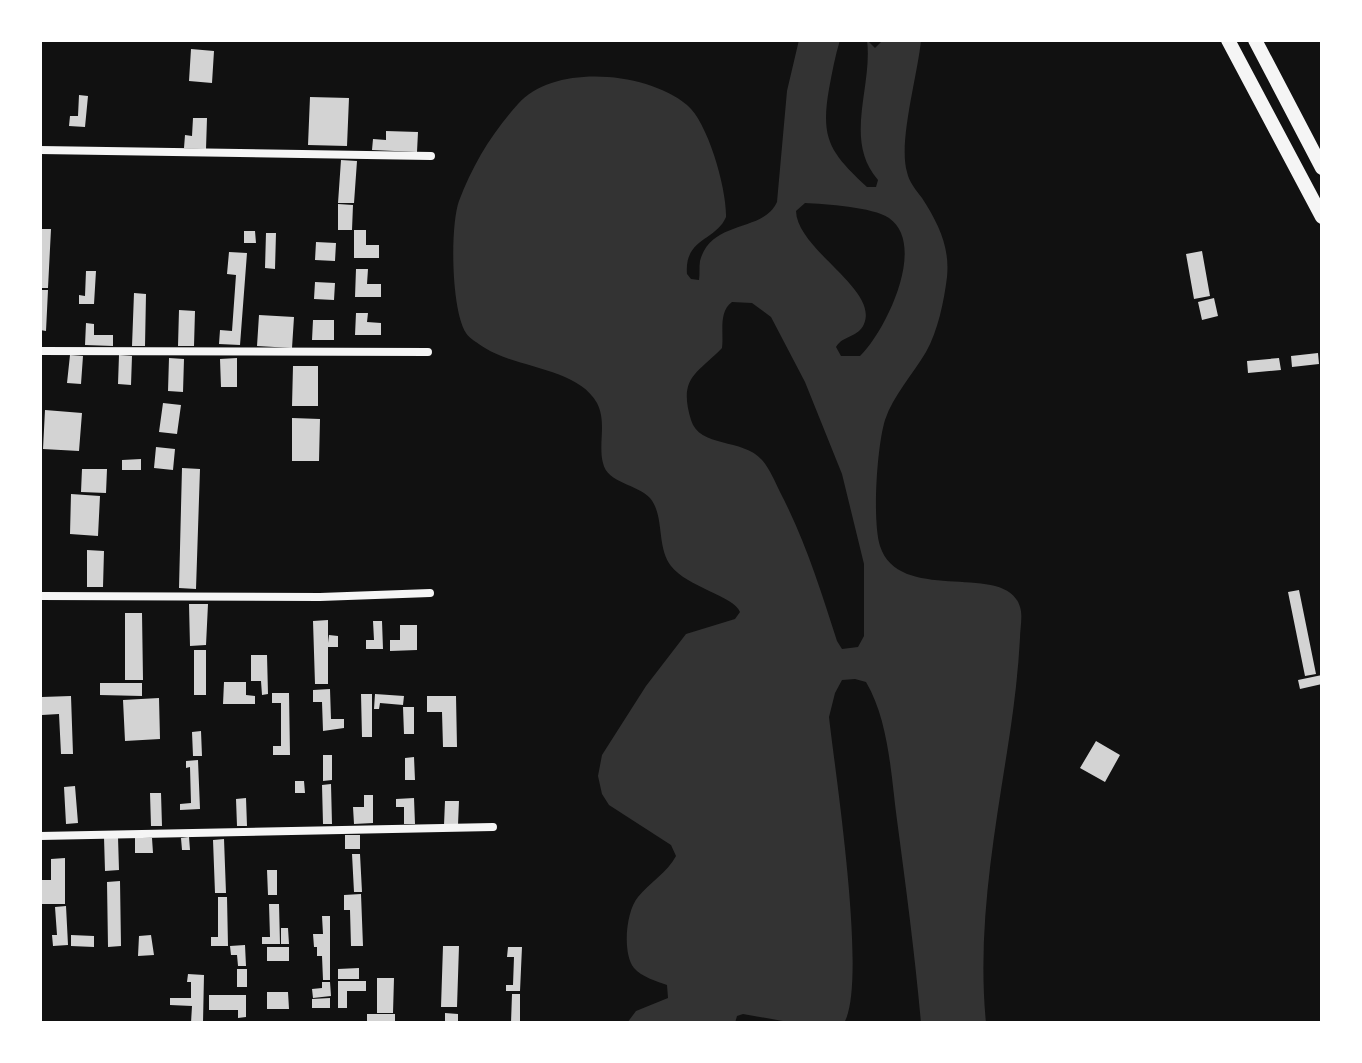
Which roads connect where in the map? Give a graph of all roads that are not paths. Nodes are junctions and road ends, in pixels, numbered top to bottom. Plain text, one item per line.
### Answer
1 (1228, 40) edge
2 (1255, 40) edge
3 (40, 150) edge
4 (431, 156) dead end
5 (1322, 168) edge
6 (1322, 217) edge
7 (40, 351) edge
8 (428, 352) dead end
9 (430, 593) dead end
10 (40, 596) edge
11 (493, 827) dead end
12 (40, 836) edge

1 - 6 highway
2 - 5 highway
3 - 4 street
7 - 8 street
9 - 10 street
11 - 12 street

